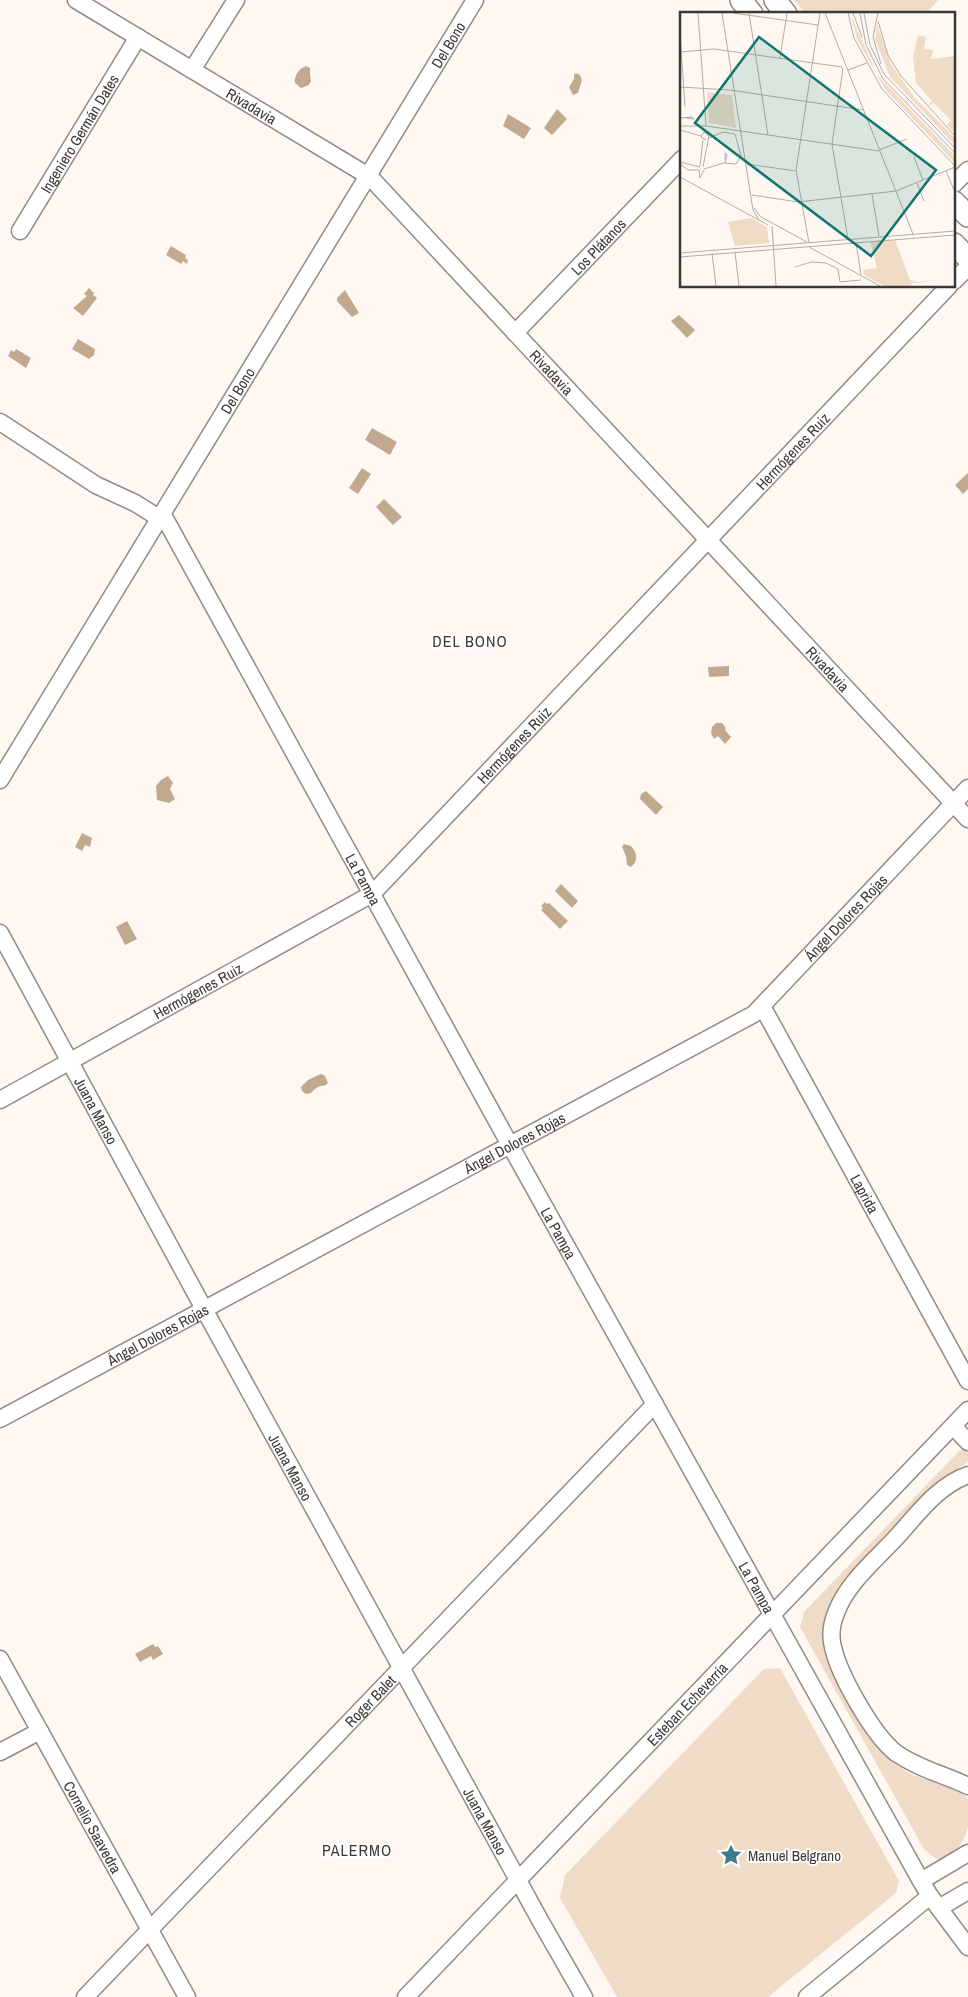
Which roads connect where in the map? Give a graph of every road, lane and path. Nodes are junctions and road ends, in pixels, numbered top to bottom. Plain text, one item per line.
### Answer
1 (76, 0) edge
2 (236, 0) edge
3 (475, 0) edge
4 (740, 0) edge
5 (774, 0) edge
6 (750, 12) edge
7 (784, 12) edge
8 (138, 37) junction
9 (192, 70) junction
10 (680, 161) edge
11 (968, 170) edge
12 (368, 176) junction
13 (956, 182) edge
14 (956, 204) edge
15 (968, 216) edge
16 (20, 231) dead end
17 (956, 246) edge
18 (968, 258) edge
19 (968, 267) edge
20 (956, 279) edge
21 (947, 288) edge
22 (515, 333) junction
23 (0, 422) edge
24 (161, 516) junction
25 (708, 540) junction
26 (0, 780) edge
27 (968, 788) edge
28 (953, 804) junction
29 (968, 819) edge
30 (372, 894) junction
31 (0, 933) edge
32 (762, 1006) junction
33 (70, 1062) junction
34 (0, 1100) edge
35 (510, 1145) junction
36 (204, 1309) junction
37 (968, 1381) edge
38 (654, 1404) junction
39 (968, 1410) edge
40 (0, 1419) edge
41 (953, 1426) junction
42 (968, 1442) edge
43 (968, 1475) edge
44 (772, 1614) junction
45 (0, 1659) edge
46 (401, 1668) junction
47 (40, 1731) junction
48 (0, 1752) edge
49 (968, 1786) edge
50 (968, 1853) edge
51 (518, 1880) junction
52 (921, 1881) junction
53 (968, 1891) edge
54 (934, 1902) junction
55 (150, 1930) junction
56 (968, 1947) edge
57 (85, 1997) edge
58 (187, 1997) edge
59 (406, 1997) edge
60 (584, 1997) edge
61 (806, 1997) edge

1 - 8 street, Rivadavia
2 - 9 street
3 - 12 street, Del Bono
4 - 6 main road
5 - 7 main road
8 - 9 street, Rivadavia
8 - 16 street, Ingeniero Germán Dates
9 - 12 street, Rivadavia
10 - 22 street, Los Plátanos
11 - 13 street
12 - 22 street, Rivadavia
12 - 24 street, Del Bono
14 - 15 main road
17 - 18 main road
19 - 20 street
21 - 25 street, Hermógenes Ruiz
22 - 25 street, Rivadavia
23 - 24 street
24 - 26 street, Del Bono
24 - 30 street, La Pampa
25 - 28 street, Rivadavia
25 - 30 street, Hermógenes Ruiz
27 - 28 street, Ángel Dolores Rojas
28 - 29 street, Rivadavia
28 - 32 street, Ángel Dolores Rojas
30 - 33 street, Hermógenes Ruiz
30 - 35 street, La Pampa
31 - 33 street, Juana Manso
32 - 35 street, Ángel Dolores Rojas
32 - 37 street, Laprida
33 - 34 street, Hermógenes Ruiz
33 - 36 street, Juana Manso
35 - 36 street, Ángel Dolores Rojas
35 - 38 street, La Pampa
36 - 40 street, Ángel Dolores Rojas
36 - 46 street, Juana Manso
38 - 44 street, La Pampa
38 - 46 street, Roger Balet
39 - 41 street, Esteban Echeverría
41 - 42 street
41 - 44 street, Esteban Echeverría
43 - 49 street
44 - 51 street, Esteban Echeverría
44 - 52 street, La Pampa
45 - 47 street, Cornelio Saavedra
46 - 51 street, Juana Manso
46 - 55 street, Roger Balet
47 - 48 street
47 - 55 street, Cornelio Saavedra
50 - 52 street
51 - 59 street, Esteban Echeverría
51 - 60 street, Juana Manso
52 - 54 street, La Pampa
53 - 54 street
54 - 56 street, La Pampa
54 - 61 street
55 - 57 street, Roger Balet
55 - 58 street, Cornelio Saavedra

